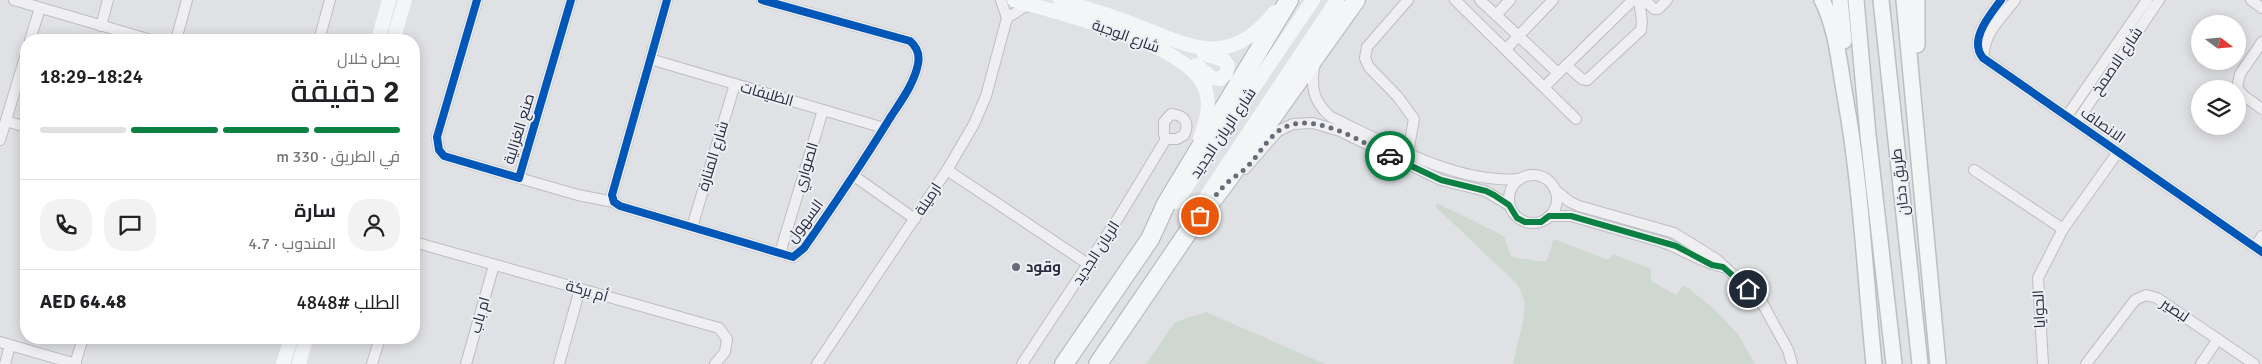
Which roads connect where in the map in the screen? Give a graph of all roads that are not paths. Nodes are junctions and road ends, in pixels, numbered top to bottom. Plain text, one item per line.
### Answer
1 (14, 0) edge
2 (108, 0) edge
3 (187, 0) edge
4 (330, 0) edge
5 (390, 0) edge
6 (405, 0) edge
7 (477, 0) edge
8 (571, 0) edge
9 (667, 0) edge
10 (762, 0) edge
11 (1002, 0) edge
12 (1014, 0) edge
13 (1060, 0) edge
14 (1284, 0) edge
15 (1289, 0) edge
16 (1313, 0) edge
17 (1337, 0) edge
18 (1356, 0) edge
19 (1408, 0) edge
20 (1455, 0) edge
21 (1480, 0) edge
22 (1510, 0) edge
23 (1633, 0) edge
24 (1639, 0) edge
25 (1644, 0) edge
26 (1667, 0) edge
27 (1822, 0) edge
28 (1840, 0) edge
29 (1856, 0) edge
30 (1881, 0) edge
31 (1904, 0) edge
32 (1917, 0) edge
33 (2001, 0) edge
34 (2015, 0) edge
35 (2147, 0) edge
36 (2159, 0) edge
37 (2251, 0) edge
38 (1551, 1) edge
39 (1082, 4) edge
40 (1033, 6) junction
41 (40, 8) junction
42 (2262, 8) edge
43 (1496, 15) junction
44 (1007, 18) junction
45 (101, 26) junction
46 (32, 34) edge
47 (130, 34) edge
48 (178, 34) edge
49 (321, 34) edge
50 (380, 34) edge
51 (395, 34) edge
52 (1520, 35) junction
53 (2262, 42) edge
54 (1169, 46) junction
55 (1506, 49) junction
56 (1318, 55) junction
57 (1983, 58) junction
58 (650, 59) junction
59 (1566, 65) junction
60 (1558, 73) junction
61 (20, 74) edge
62 (735, 84) junction
63 (1544, 87) junction
64 (2262, 109) edge
65 (823, 110) junction
66 (1576, 119) dead end
67 (2071, 119) junction
68 (6, 121) junction
69 (1850, 121) junction
70 (20, 125) edge
71 (884, 128) junction
72 (1166, 139) dead end
73 (0, 140) edge
74 (1408, 152) junction
75 (2118, 152) junction
76 (1918, 154) junction
77 (1432, 163) junction
78 (1190, 164) junction
79 (947, 170) junction
80 (1974, 170) dead end
81 (1429, 175) junction
82 (854, 176) junction
83 (519, 178) junction
84 (1520, 178) junction
85 (1224, 185) junction
86 (1555, 190) junction
87 (614, 202) junction
88 (1509, 205) junction
89 (1549, 216) junction
90 (915, 219) junction
91 (692, 227) junction
92 (2063, 229) junction
93 (1188, 232) junction
94 (2262, 236) edge
95 (1150, 239) junction
96 (420, 244) edge
97 (2258, 249) edge
98 (780, 253) junction
99 (1088, 264) junction
100 (494, 265) junction
101 (1723, 267) junction
102 (580, 289) junction
103 (2218, 340) junction
104 (5, 344) edge
105 (81, 344) edge
106 (286, 344) edge
107 (304, 344) edge
108 (378, 344) edge
109 (5, 364) edge
110 (76, 364) edge
111 (283, 364) edge
112 (299, 364) edge
113 (372, 364) edge
114 (466, 364) edge
115 (559, 364) edge
116 (715, 364) edge
117 (818, 364) edge
118 (1022, 364) edge
119 (1064, 364) edge
120 (1098, 364) edge
121 (1792, 364) edge
122 (1874, 364) edge
123 (1894, 364) edge
124 (1920, 364) edge
125 (1938, 364) edge
126 (2042, 364) edge
127 (2086, 364) edge
128 (2201, 364) edge
129 (2254, 364) edge

1 - 41 street
2 - 45 street
3 - 48 street
4 - 49 street
5 - 50 street
6 - 51 street
7 - 83 street, صنع الغزالية
8 - 83 street, صنع الغزالية
9 - 58 street
10 - 71 street, السهول
11 - 44 street
12 - 40 street, شارع الوجبة
13 - 39 street, شارع الوجبة
14 - 54 street, شارع الوجبة
15 - 78 highway
16 - 95 street, شارع الريان الجديد
17 - 93 street, شارع الريان الجديد
18 - 56 highway
19 - 74 street
20 - 55 street
21 - 43 street
22 - 43 street
23 - 59 street
24 - 59 street
25 - 26 street
27 - 69 main road
28 - 69 main road
29 - 123 main road, طريق دخان
30 - 124 main road, طريق دخان
31 - 76 main road
32 - 76 main road
33 - 57 street
34 - 57 street
35 - 67 street, شارع الاصمخ
36 - 67 street, شارع الاصمخ
37 - 42 street
38 - 52 street
39 - 54 street, شارع الوجبة
40 - 44 street
40 - 54 street, شارع الوجبة
41 - 45 street
41 - 46 street
43 - 52 street
44 - 79 street, ارميلة
45 - 47 street
52 - 55 street
52 - 60 street
53 - 64 street
54 - 78 street, شارع الوجبة
55 - 63 street
56 - 74 street
56 - 85 highway
57 - 67 street, الانصاف
58 - 62 street, الظليفات
58 - 87 street
59 - 60 street
60 - 63 street
61 - 68 street
62 - 65 street, الظليفات
62 - 91 street, شارع المنارة
63 - 66 street
65 - 71 street, الظليفات
65 - 98 street, الصواري
67 - 75 street, الانصاف
68 - 70 street
68 - 73 street
69 - 122 main road
71 - 82 street, السهول
72 - 99 street, الريان الجديد
74 - 77 street
75 - 92 street, الحوايا
75 - 97 street, الانصاف
76 - 125 main road
77 - 81 street
77 - 84 street
78 - 95 highway
79 - 90 street, ارميلة
79 - 99 street
80 - 92 street
81 - 85 street
81 - 88 street
82 - 90 street
82 - 98 street, السهول
83 - 87 street, السهول
84 - 86 street
84 - 88 street
85 - 93 highway
86 - 89 street
86 - 101 street
87 - 91 street, السهول
88 - 89 street
89 - 101 street
90 - 117 street, ارميلة
91 - 98 street, السهول
92 - 126 street, الحوايا
93 - 120 highway, شارع الريان الجديد
94 - 97 street
95 - 119 highway, شارع الريان الجديد
96 - 100 street, أم بركة
99 - 118 street, الريان الجديد
100 - 102 street, أم بركة
100 - 114 street, ام باب
101 - 121 street
102 - 115 street
102 - 116 street, أم بركة
103 - 127 street, لبصير
103 - 128 street
103 - 129 street, لبصير
104 - 109 street
104 - 110 street
105 - 110 street
106 - 111 street
107 - 112 street
108 - 113 street

